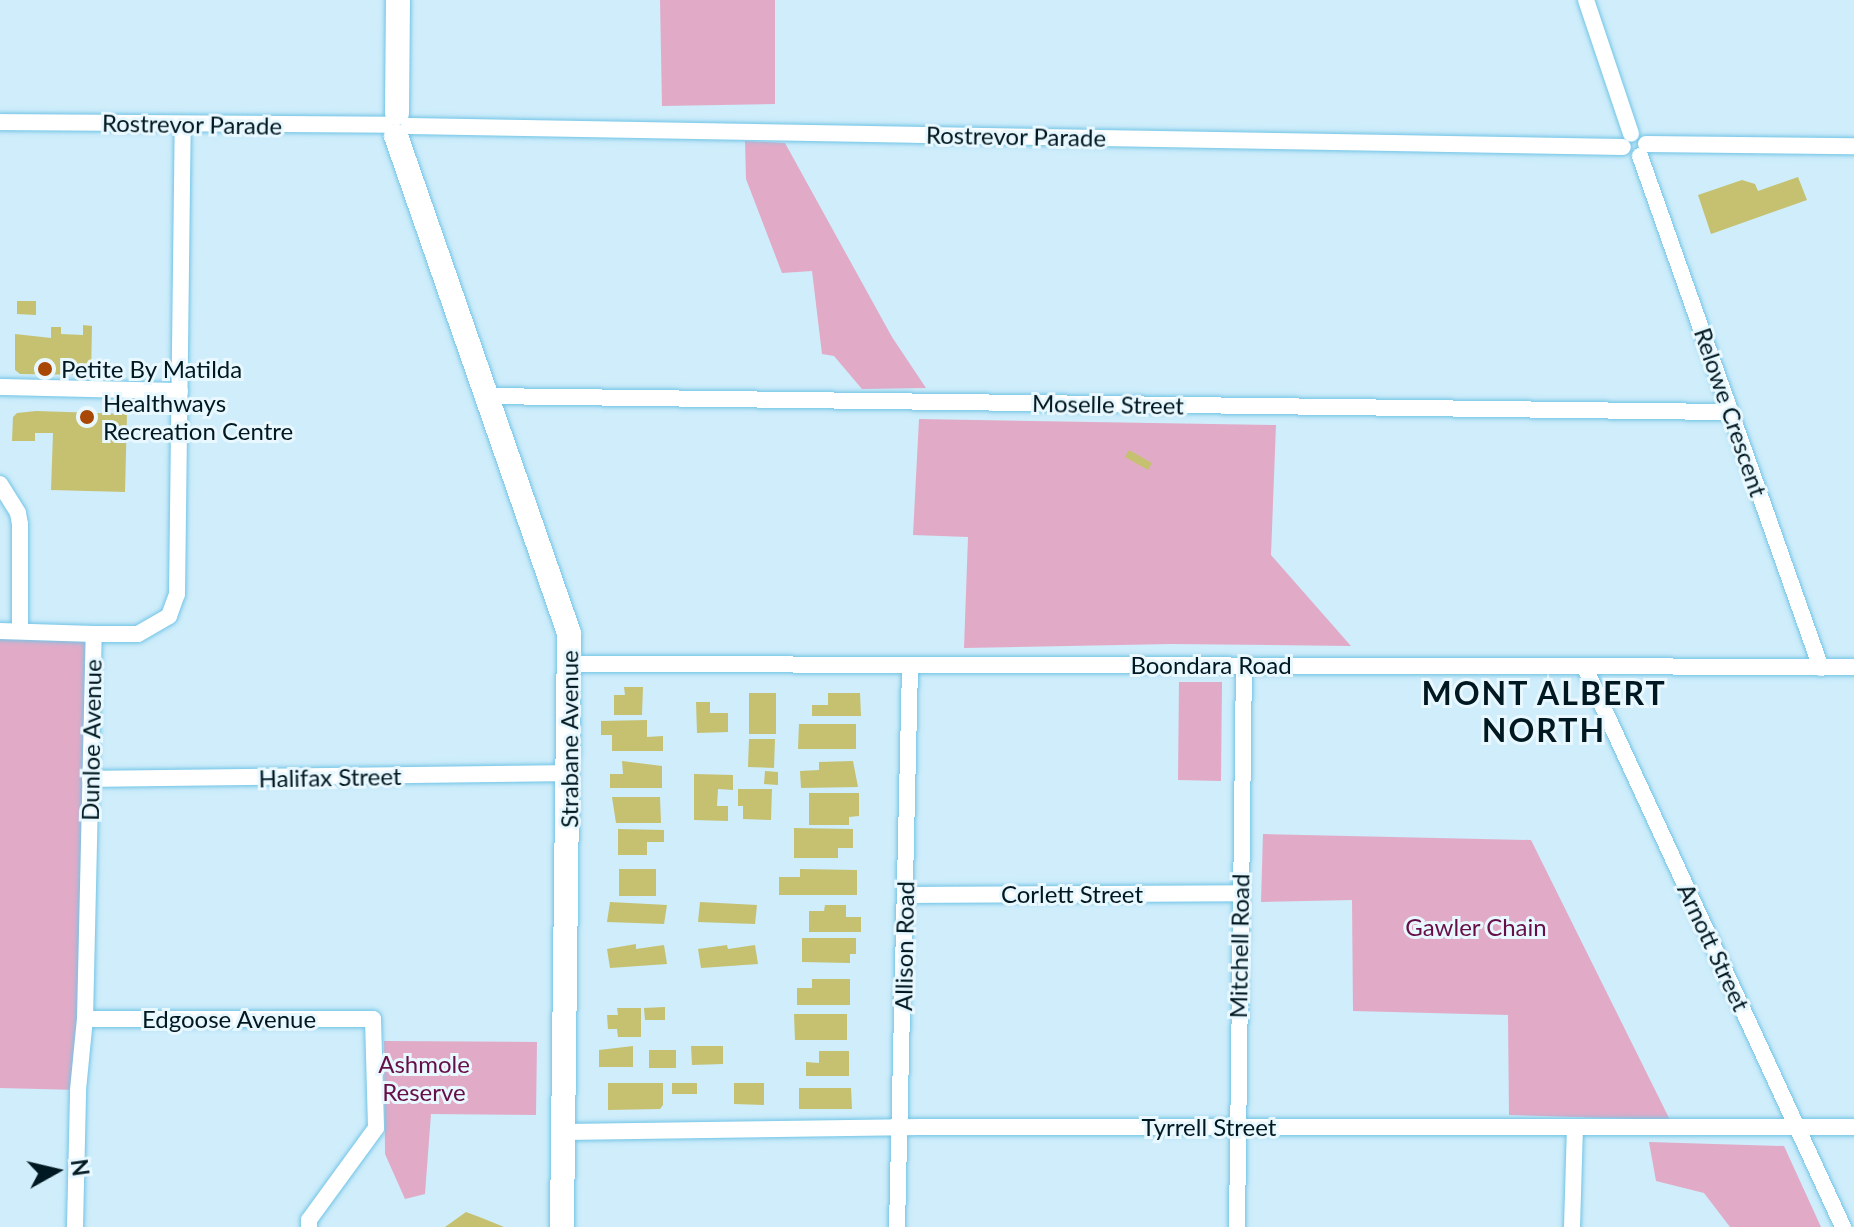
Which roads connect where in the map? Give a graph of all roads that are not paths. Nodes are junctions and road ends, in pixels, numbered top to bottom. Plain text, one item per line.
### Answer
1 (398, 0) edge
2 (1586, 0) edge
3 (0, 122) edge
4 (183, 124) junction
5 (397, 125) junction
6 (1627, 140) junction
7 (1854, 146) edge
8 (1643, 150) junction
9 (0, 387) edge
10 (180, 391) junction
11 (485, 396) junction
12 (1731, 412) junction
13 (0, 484) edge
14 (0, 631) edge
15 (20, 631) junction
16 (94, 634) junction
17 (569, 664) junction
18 (1244, 665) junction
19 (910, 666) junction
20 (1854, 667) edge
21 (1585, 668) junction
22 (1821, 668) junction
23 (569, 773) junction
24 (90, 779) junction
25 (1239, 893) junction
26 (905, 895) junction
27 (85, 1019) junction
28 (899, 1127) junction
29 (1237, 1127) junction
30 (1798, 1127) junction
31 (1854, 1127) edge
32 (1575, 1128) junction
33 (565, 1132) junction
34 (75, 1227) edge
35 (309, 1227) edge
36 (562, 1227) edge
37 (897, 1227) edge
38 (1237, 1227) edge
39 (1572, 1227) edge
40 (1843, 1227) edge

1 - 5 street, Strabane Avenue
2 - 6 street
3 - 4 street, Rostrevor Parade
4 - 5 street, Rostrevor Parade
4 - 10 street, Dunloe Avenue
5 - 6 street, Rostrevor Parade
5 - 11 street, Strabane Avenue
6 - 8 street
7 - 8 street
8 - 12 street, Relowe Crescent
9 - 10 street
10 - 16 street, Dunloe Avenue
11 - 12 street, Moselle Street
11 - 17 street, Strabane Avenue
12 - 22 street, Relowe Crescent
13 - 15 street
14 - 15 street
15 - 16 street
16 - 24 street, Dunloe Avenue
17 - 19 street, Boondara Road
17 - 23 street, Strabane Avenue
18 - 19 street, Boondara Road
18 - 21 street, Boondara Road
18 - 25 street, Mitchell Road
19 - 26 street, Allison Road
20 - 22 street, Boondara Road
21 - 22 street, Boondara Road
21 - 30 street, Arnott Street
23 - 24 street, Halifax Street
23 - 33 street, Strabane Avenue
24 - 27 street, Dunloe Avenue
25 - 26 street, Corlett Street
25 - 29 street, Mitchell Road
26 - 28 street, Allison Road
27 - 34 street, Dunloe Avenue
27 - 35 street, Edgoose Avenue
28 - 29 street, Tyrrell Street
28 - 33 street, Tyrrell Street
28 - 37 street, Allison Road
29 - 32 street, Tyrrell Street
29 - 38 street, Mitchell Road
30 - 31 street, Tyrrell Street
30 - 32 street, Tyrrell Street
30 - 40 street, Arnott Street
32 - 39 street
33 - 36 street, Strabane Avenue

